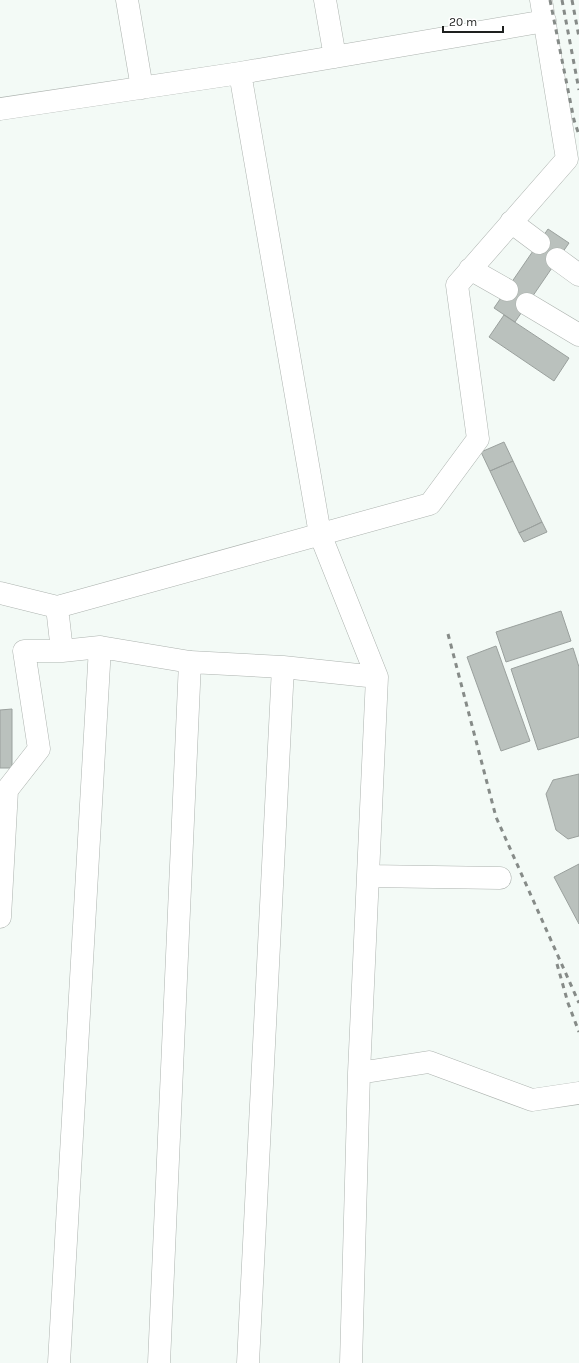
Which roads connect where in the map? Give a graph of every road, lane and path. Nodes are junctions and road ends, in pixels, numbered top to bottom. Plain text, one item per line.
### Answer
1 (127, 0) edge
2 (325, 0) edge
3 (541, 0) edge
4 (545, 21) junction
5 (335, 57) junction
6 (240, 73) junction
7 (142, 88) junction
8 (0, 109) edge
9 (511, 222) junction
10 (539, 244) dead end
11 (557, 259) dead end
12 (470, 269) junction
13 (579, 275) edge
14 (507, 290) dead end
15 (527, 304) dead end
16 (579, 335) edge
17 (320, 534) junction
18 (0, 593) edge
19 (57, 607) junction
20 (100, 646) junction
21 (62, 651) junction
22 (190, 662) junction
23 (283, 667) junction
24 (377, 676) junction
25 (368, 876) junction
26 (500, 878) dead end
27 (0, 916) edge
28 (360, 1073) junction
29 (579, 1093) edge
30 (59, 1363) edge
31 (159, 1363) edge
32 (248, 1363) edge
33 (351, 1363) edge

1 - 7 lane
2 - 5 lane
3 - 4 lane
4 - 5 lane
4 - 9 lane
5 - 6 lane
6 - 7 lane
6 - 17 lane
7 - 8 lane
9 - 10 lane
9 - 12 lane
11 - 13 lane
12 - 14 lane
12 - 17 lane
15 - 16 lane
17 - 19 lane
17 - 24 lane
18 - 19 lane
19 - 21 lane
20 - 21 lane
20 - 22 lane
20 - 30 lane
21 - 27 lane
22 - 23 lane
22 - 31 lane
23 - 24 lane
23 - 32 lane
24 - 25 lane
25 - 26 lane
25 - 28 lane
28 - 29 lane
28 - 33 lane

